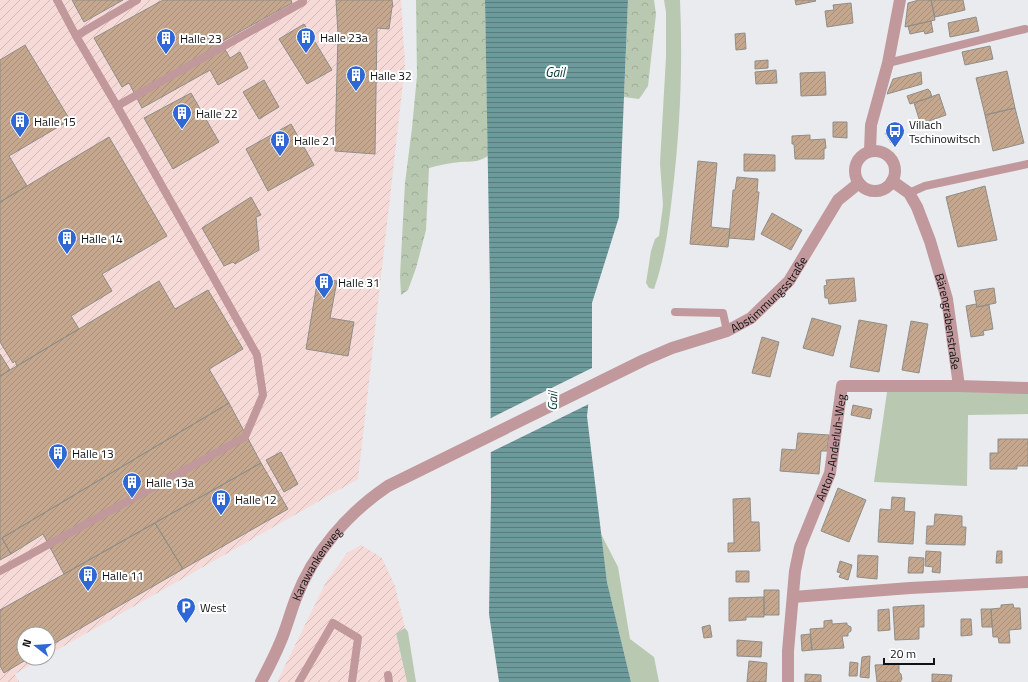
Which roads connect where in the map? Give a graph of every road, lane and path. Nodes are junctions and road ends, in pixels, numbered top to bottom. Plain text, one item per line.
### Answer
1 (59, 0) edge
2 (137, 0) edge
3 (302, 0) edge
4 (900, 0) edge
5 (1025, 29) dead end
6 (76, 36) junction
7 (888, 63) junction
8 (117, 106) junction
9 (870, 151) junction
10 (1028, 164) edge
11 (892, 181) junction
12 (859, 183) junction
13 (909, 193) junction
14 (674, 312) dead end
15 (727, 331) junction
16 (959, 386) junction
17 (1028, 388) edge
18 (408, 476) joint
19 (0, 572) edge
20 (1028, 582) edge
21 (793, 597) junction
22 (261, 682) edge
23 (299, 682) edge
24 (352, 682) edge
25 (788, 682) edge

1 - 6 lane
2 - 6 lane
3 - 8 lane
4 - 7 street
5 - 7 lane
6 - 8 lane
7 - 9 street
8 - 19 lane
9 - 11 street
9 - 12 street
10 - 13 lane
11 - 12 street
11 - 13 street, Bärengrabenstraße
12 - 15 street, Abstimmungsstraße
13 - 16 street, Bärengrabenstraße
14 - 15 lane
15 - 18 street, Abstimmungsstraße
16 - 17 street, Bärengrabenstraße
16 - 21 street, Anton-Anderluh-Weg
18 - 22 street, Karawankenweg
20 - 21 street
21 - 25 street, Anton-Anderluh-Weg
23 - 24 lane

